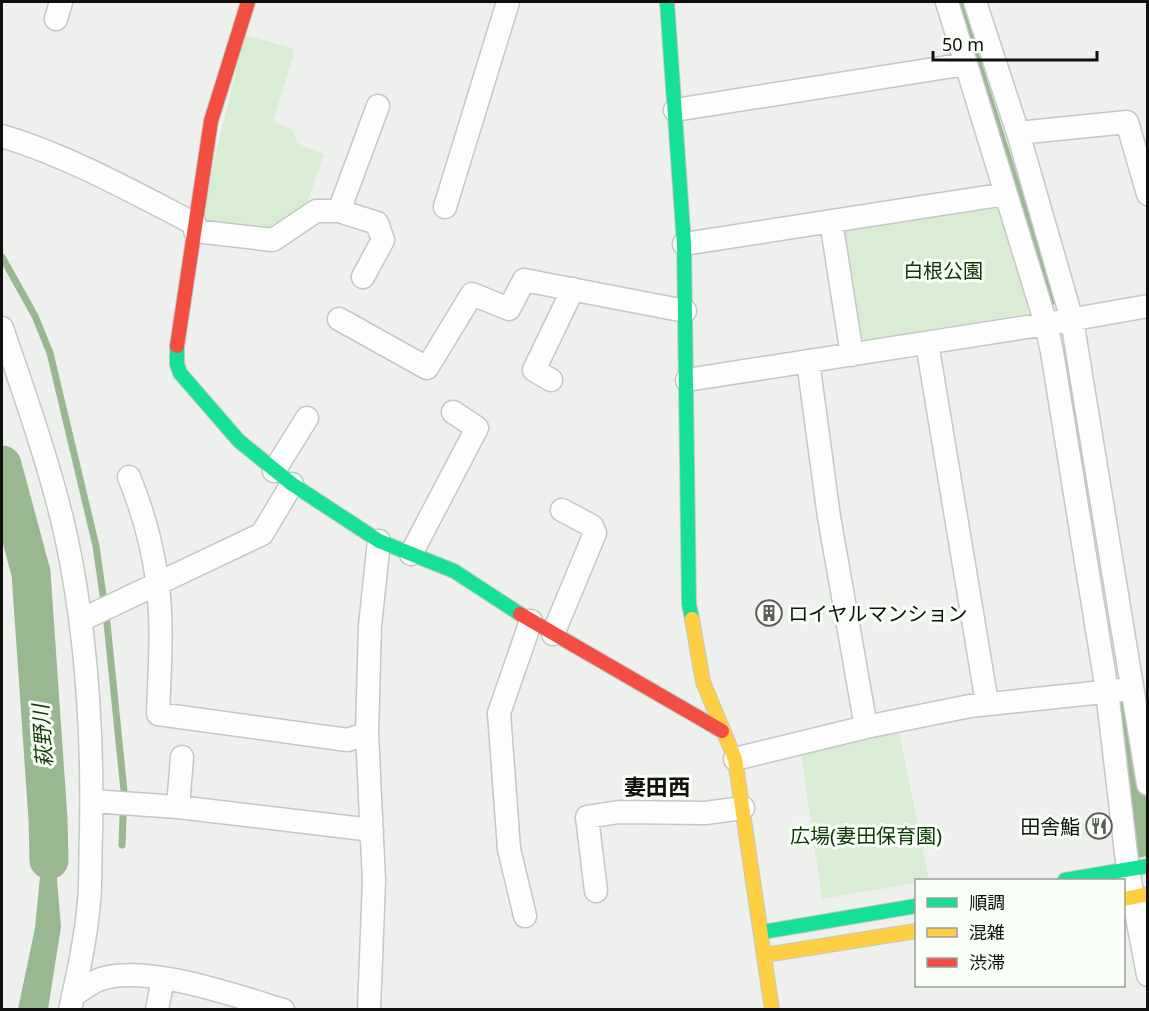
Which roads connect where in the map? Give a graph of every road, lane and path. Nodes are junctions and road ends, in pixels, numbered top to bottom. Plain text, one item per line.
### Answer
1 (248, 2) edge
2 (508, 2) edge
3 (667, 2) edge
4 (947, 2) edge
5 (975, 2) edge
6 (966, 64) junction
7 (675, 110) junction
8 (367, 116) dead end
9 (1018, 133) junction
10 (2, 136) edge
11 (1006, 194) junction
12 (1148, 194) edge
13 (445, 207) dead end
14 (339, 211) junction
15 (831, 221) junction
16 (195, 227) junction
17 (684, 244) junction
18 (363, 277) dead end
19 (573, 289) junction
20 (1148, 306) edge
21 (685, 311) junction
22 (339, 319) dead end
23 (1072, 320) junction
24 (1046, 324) junction
25 (2, 328) edge
26 (927, 343) junction
27 (852, 355) junction
28 (808, 361) junction
29 (534, 370) dead end
30 (687, 380) junction
31 (453, 412) dead end
32 (307, 418) dead end
33 (129, 477) dead end
34 (283, 477) junction
35 (562, 510) dead end
36 (379, 541) junction
37 (411, 554) junction
38 (157, 585) junction
39 (97, 613) junction
40 (531, 621) junction
41 (553, 634) junction
42 (1140, 688) edge
43 (1107, 691) junction
44 (987, 703) junction
45 (866, 727) junction
46 (722, 731) junction
47 (367, 733) junction
48 (182, 758) dead end
49 (735, 759) junction
50 (1148, 784) edge
51 (92, 801) junction
52 (178, 807) junction
53 (743, 808) junction
54 (372, 830) junction
55 (1138, 868) edge
56 (1071, 879) edge
57 (596, 891) dead end
58 (1135, 897) edge
59 (915, 906) edge
60 (525, 916) dead end
61 (915, 931) edge
62 (762, 932) junction
63 (765, 955) junction
64 (1148, 975) edge
65 (163, 978) junction
66 (71, 1002) edge
67 (157, 1010) edge
68 (283, 1010) edge
69 (369, 1010) edge
70 (772, 1010) edge

1 - 16 street
2 - 13 street
3 - 7 street
4 - 6 street
5 - 9 street
6 - 7 street
6 - 11 street
7 - 17 street
8 - 14 street
9 - 12 street
9 - 23 street
10 - 16 street
11 - 15 street
11 - 24 street
14 - 16 street
14 - 18 street
15 - 17 street
15 - 27 street
16 - 34 street
17 - 21 street
19 - 21 street
19 - 22 street
19 - 29 street
20 - 23 street
21 - 30 street
23 - 24 street
23 - 42 street
24 - 26 street
24 - 43 street
25 - 39 street
26 - 27 street
26 - 44 street
27 - 28 street
28 - 30 street
28 - 45 street
30 - 46 street
31 - 37 street
32 - 34 street
33 - 38 street
34 - 36 street
34 - 38 street
35 - 41 street
36 - 37 street
36 - 47 street
37 - 40 street
38 - 39 street
38 - 47 street
39 - 51 street
40 - 41 street
40 - 60 street
41 - 46 street
42 - 43 street
42 - 50 street
43 - 44 street
43 - 55 street
44 - 45 street
45 - 49 street
46 - 49 street
47 - 54 street
48 - 52 street
49 - 53 street
51 - 52 street
51 - 66 street
52 - 54 street
53 - 57 street
53 - 62 street
54 - 69 street
55 - 56 street
55 - 58 street
58 - 64 street
59 - 62 street
61 - 63 street
62 - 63 street
63 - 70 street
65 - 66 street
65 - 67 street
65 - 68 street

